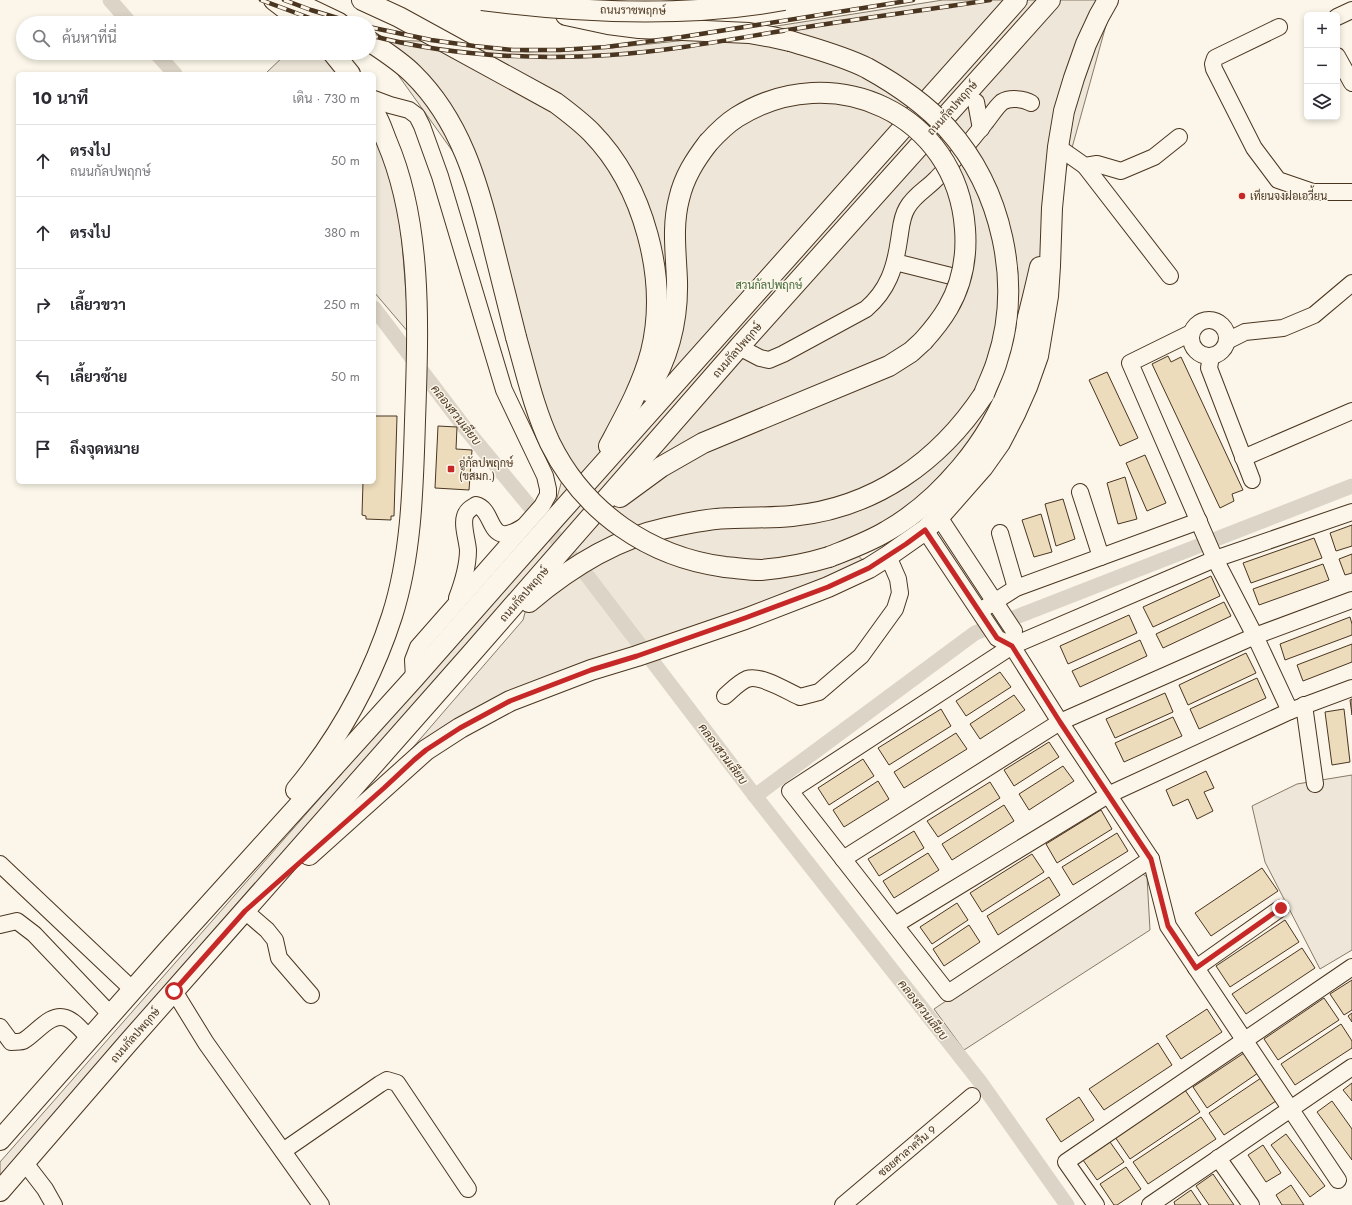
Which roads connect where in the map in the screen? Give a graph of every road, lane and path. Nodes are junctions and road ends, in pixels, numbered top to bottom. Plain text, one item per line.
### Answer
1 (274, 0) edge
2 (291, 0) edge
3 (362, 0) edge
4 (482, 0) edge
5 (508, 0) edge
6 (784, 0) edge
7 (1017, 0) edge
8 (1050, 0) edge
9 (1108, 0) edge
10 (1352, 10) edge
11 (295, 16) edge
12 (324, 16) edge
13 (1340, 16) edge
14 (1279, 27) dead end
15 (376, 47) edge
16 (339, 60) edge
17 (1340, 65) edge
18 (348, 72) edge
19 (1352, 83) edge
20 (376, 100) edge
21 (976, 102) dead end
22 (1032, 103) dead end
23 (376, 117) edge
24 (981, 129) junction
25 (1179, 137) dead end
26 (1058, 147) junction
27 (1085, 166) junction
28 (1352, 192) edge
29 (1052, 208) junction
30 (895, 262) junction
31 (951, 276) dead end
32 (1170, 276) dead end
33 (1352, 283) edge
34 (1191, 333) junction
35 (1227, 341) junction
36 (739, 347) junction
37 (1210, 356) junction
38 (1352, 411) edge
39 (1243, 458) junction
40 (594, 474) junction
41 (1252, 480) dead end
42 (1080, 492) dead end
43 (549, 511) junction
44 (1352, 512) edge
45 (932, 523) junction
46 (532, 527) junction
47 (578, 532) junction
48 (1000, 532) dead end
49 (1207, 541) junction
50 (888, 556) junction
51 (1101, 556) junction
52 (1016, 588) junction
53 (1352, 600) edge
54 (999, 606) junction
55 (454, 607) junction
56 (982, 616) junction
57 (1255, 636) junction
58 (1013, 639) junction
59 (471, 654) junction
60 (414, 678) junction
61 (1352, 688) edge
62 (725, 696) dead end
63 (1297, 708) junction
64 (1060, 722) junction
65 (1315, 784) dead end
66 (1108, 795) junction
67 (843, 858) junction
68 (1151, 859) junction
69 (0, 864) edge
70 (1281, 908) dead end
71 (245, 911) junction
72 (0, 924) edge
73 (895, 925) junction
74 (168, 950) junction
75 (1352, 967) edge
76 (1196, 968) junction
77 (133, 990) junction
78 (174, 991) junction
79 (311, 995) dead end
80 (111, 1015) junction
81 (0, 1027) edge
82 (90, 1039) junction
83 (1244, 1039) junction
84 (1352, 1067) edge
85 (972, 1096) dead end
86 (1290, 1109) junction
87 (0, 1140) edge
88 (283, 1152) junction
89 (1218, 1158) junction
90 (24, 1163) junction
91 (1338, 1180) dead end
92 (468, 1190) dead end
93 (0, 1191) edge
94 (54, 1205) edge
95 (321, 1205) edge
96 (843, 1205) edge
97 (1096, 1205) edge
98 (1150, 1205) edge
99 (1251, 1205) edge

1 - 11 main road
2 - 12 main road
3 - 40 main road
4 - 6 main road, ถนนราชพฤกษ์, bridge
5 - 59 main road, bridge
7 - 40 main road
8 - 36 main road, ถนนกัลปพฤกษ์
9 - 26 main road
10 - 13 street
14 - 28 street
15 - 29 main road, bridge
16 - 18 main road
17 - 19 street
20 - 43 street
21 - 24 street
22 - 24 street
23 - 74 main road
24 - 30 street
25 - 27 street
26 - 27 street
26 - 29 main road
27 - 32 street
29 - 45 main road
30 - 31 street
30 - 36 street
33 - 35 street
34 - 35 street
34 - 37 street
34 - 49 street
35 - 37 street
36 - 47 main road, ถนนกัลปพฤกษ์
37 - 39 street
38 - 39 street
39 - 41 street
40 - 43 main road
40 - 47 main road, bridge
42 - 51 street
43 - 46 main road
44 - 49 street
45 - 50 main road
45 - 54 street
45 - 56 street
46 - 55 street
46 - 55 street
46 - 60 main road
47 - 59 main road, ถนนกัลปพฤกษ์
48 - 52 street
49 - 51 street
49 - 57 street
49 - 58 street
50 - 62 street
50 - 71 main road
51 - 52 street
52 - 54 street
53 - 57 street
54 - 56 street
54 - 58 street
55 - 60 street
56 - 58 street
57 - 63 street
57 - 64 street
58 - 64 street
58 - 67 street
59 - 71 main road, ถนนกัลปพฤกษ์
60 - 74 main road
61 - 63 street
63 - 65 street
63 - 66 street
64 - 66 street
64 - 67 street
66 - 68 street
66 - 73 street
67 - 73 street
68 - 73 street
68 - 76 street
69 - 77 street
70 - 76 street
71 - 78 main road, ถนนกัลปพฤกษ์
71 - 79 street
72 - 80 street
74 - 77 main road
75 - 83 street
76 - 83 street
77 - 80 main road
78 - 88 street
78 - 90 main road, ถนนกัลปพฤกษ์
80 - 82 main road
81 - 82 street
82 - 87 main road
83 - 86 street
83 - 97 street
84 - 86 street
85 - 96 street, ซอยศาลาครืน 9
86 - 89 street
86 - 91 street
88 - 92 street
88 - 95 street
89 - 98 street
89 - 99 street
90 - 93 main road, ถนนกัลปพฤกษ์
90 - 94 street

